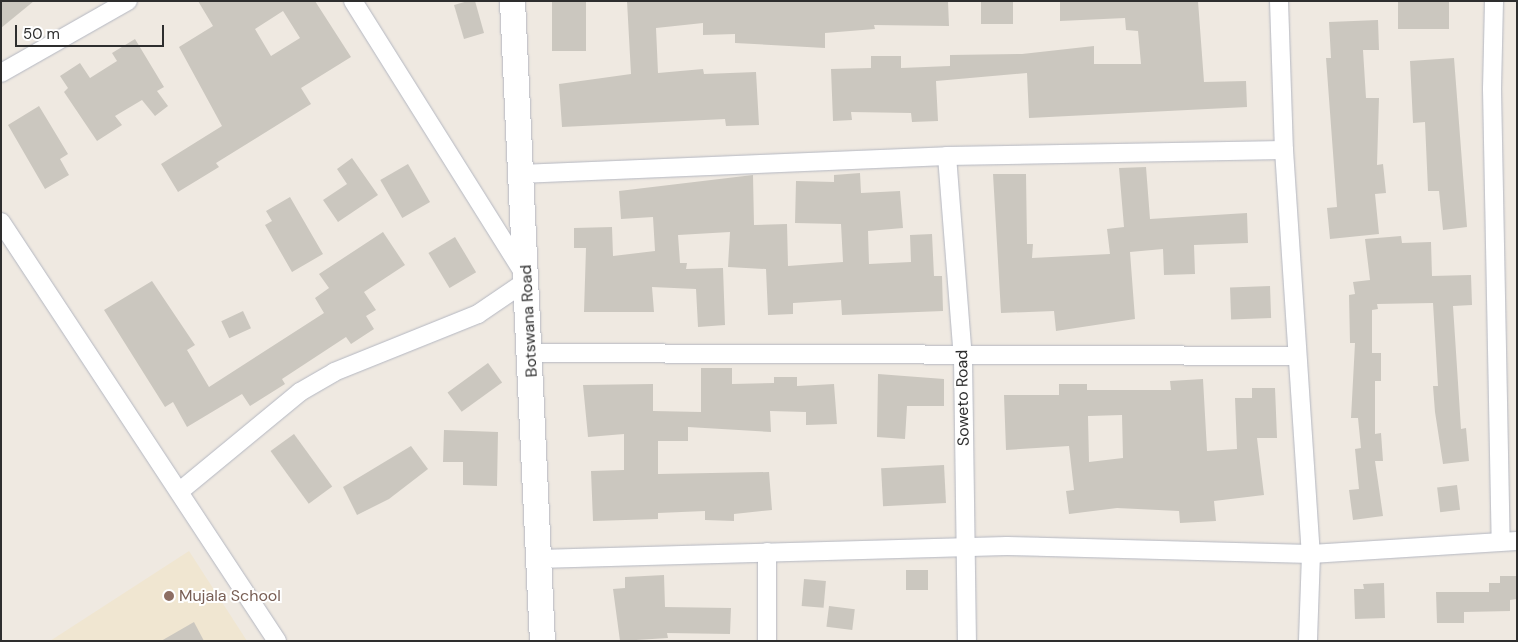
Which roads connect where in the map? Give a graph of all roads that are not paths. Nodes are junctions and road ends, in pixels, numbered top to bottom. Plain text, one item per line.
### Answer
1 (128, 1) edge
2 (352, 1) edge
3 (512, 1) edge
4 (1279, 1) edge
5 (1494, 1) edge
6 (1, 73) edge
7 (1284, 150) junction
8 (947, 156) junction
9 (520, 174) junction
10 (1, 222) edge
11 (528, 280) junction
12 (532, 353) junction
13 (1297, 356) junction
14 (963, 358) junction
15 (180, 491) junction
16 (1509, 541) edge
17 (965, 548) junction
18 (766, 552) junction
19 (1311, 554) junction
20 (538, 559) junction
21 (277, 641) edge
22 (542, 641) edge
23 (767, 641) edge
24 (967, 641) edge
25 (1308, 641) edge

1 - 6 street
2 - 11 street
3 - 9 street, Botswana Road
4 - 7 street
5 - 16 street
7 - 8 street
7 - 13 street
8 - 9 street
8 - 14 street, Soweto Road
9 - 11 street, Botswana Road
10 - 15 street
11 - 12 street, Botswana Road
11 - 15 street
12 - 14 street
12 - 20 street, Botswana Road
13 - 14 street
13 - 19 street
14 - 17 street, Soweto Road
15 - 21 street
16 - 19 street
17 - 18 street
17 - 19 street
17 - 24 street, Soweto Road
18 - 20 street
18 - 23 street
19 - 25 street
20 - 22 street, Botswana Road

